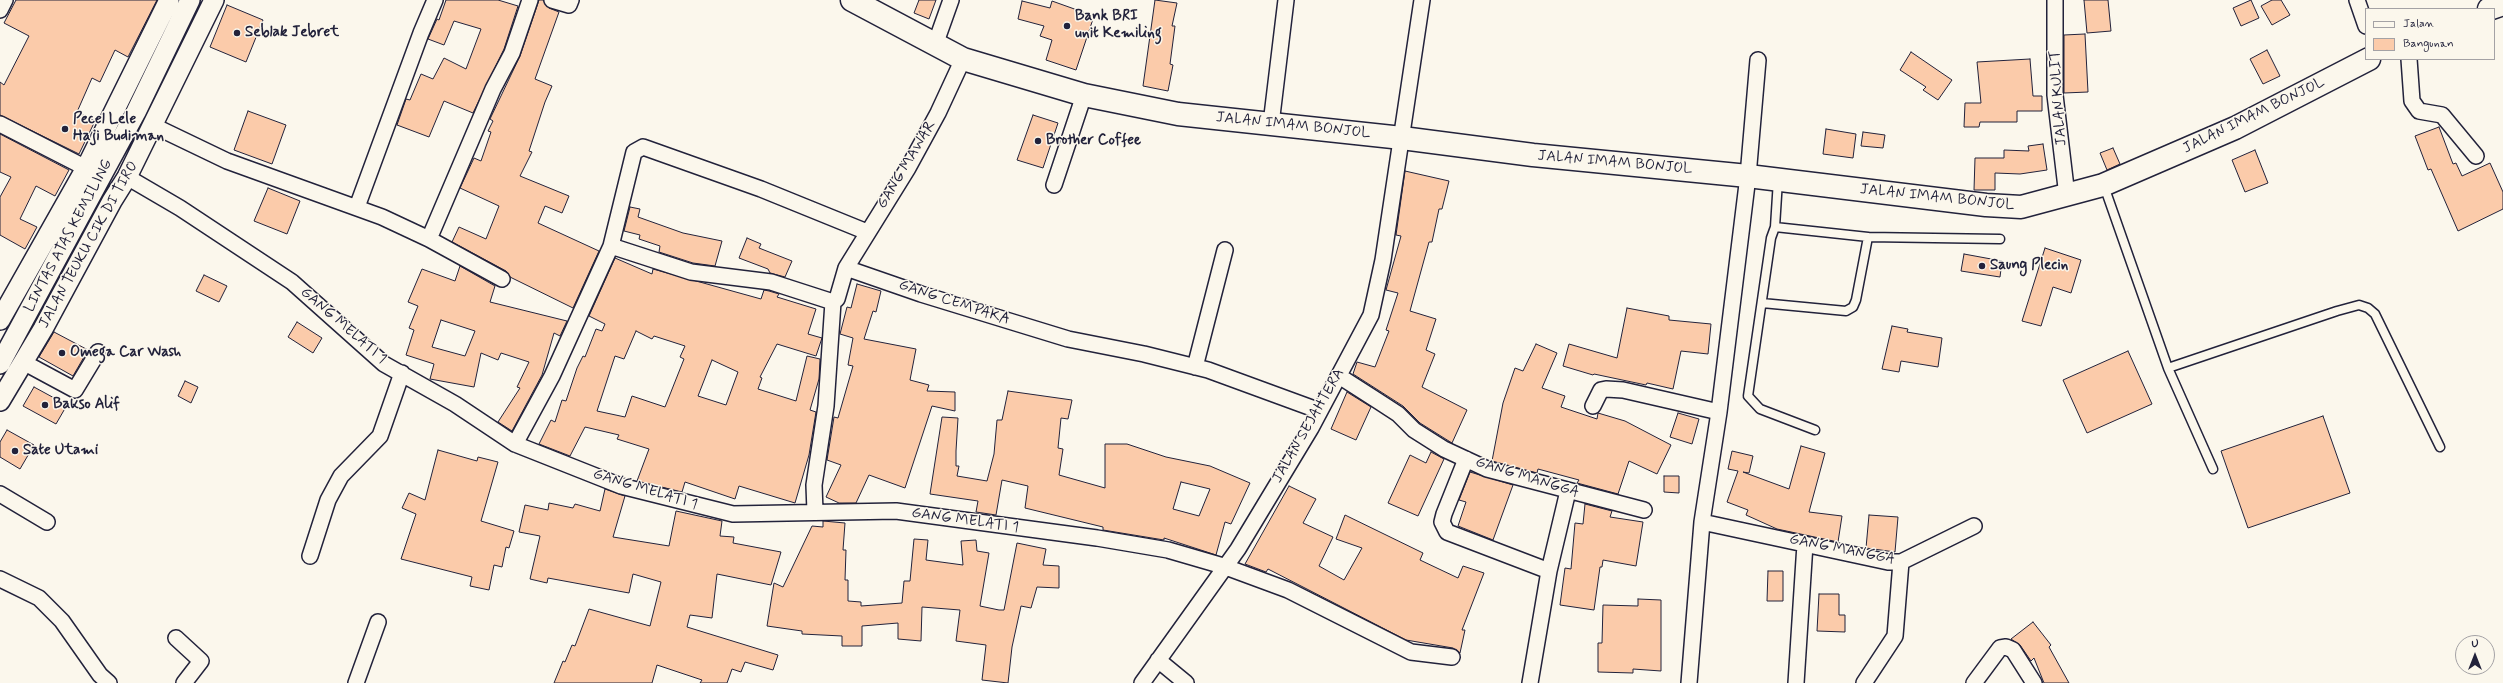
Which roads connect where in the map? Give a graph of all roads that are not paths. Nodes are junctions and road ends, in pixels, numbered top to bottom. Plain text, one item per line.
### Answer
1 (5, 0) edge
2 (169, 0) edge
3 (190, 0) edge
4 (214, 0) edge
5 (435, 0) edge
6 (530, 0) edge
7 (552, 0) edge
8 (571, 0) edge
9 (852, 0) edge
10 (951, 0) edge
11 (1286, 0) edge
12 (1422, 0) edge
13 (2055, 0) edge
14 (2357, 0) edge
15 (2503, 4) edge
16 (2492, 8) edge
17 (0, 10) edge
18 (2365, 23) edge
19 (935, 45) junction
20 (963, 59) junction
21 (1758, 60) dead end
22 (2366, 60) edge
23 (2409, 60) edge
24 (1084, 95) junction
25 (0, 124) edge
26 (1271, 124) junction
27 (152, 125) junction
28 (1402, 138) junction
29 (2476, 156) dead end
30 (86, 168) junction
31 (1748, 176) junction
32 (128, 177) junction
33 (1778, 180) junction
34 (1054, 185) dead end
35 (2103, 185) junction
36 (2067, 196) junction
37 (357, 207) junction
38 (1775, 227) junction
39 (867, 232) junction
40 (1868, 237) junction
41 (428, 239) junction
42 (2000, 239) dead end
43 (611, 246) junction
44 (1225, 250) dead end
45 (846, 268) junction
46 (502, 279) dead end
47 (833, 302) junction
48 (1762, 303) junction
49 (0, 320) edge
50 (98, 352) dead end
51 (23, 362) junction
52 (0, 364) edge
53 (1195, 367) junction
54 (2168, 368) junction
55 (402, 373) junction
56 (1338, 376) junction
57 (0, 401) edge
58 (1593, 406) dead end
59 (1320, 411) junction
60 (1719, 412) junction
61 (1815, 430) dead end
62 (515, 444) junction
63 (2440, 447) dead end
64 (1466, 459) junction
65 (2213, 469) dead end
66 (1568, 491) junction
67 (0, 494) edge
68 (1644, 510) dead end
69 (815, 512) junction
70 (47, 522) dead end
71 (1702, 522) junction
72 (1974, 526) dead end
73 (1805, 544) junction
74 (310, 556) dead end
75 (1901, 562) junction
76 (1223, 566) junction
77 (1549, 571) junction
78 (0, 579) edge
79 (378, 622) dead end
80 (176, 638) dead end
81 (1452, 657) dead end
82 (1158, 660) junction
83 (109, 683) edge
84 (184, 683) edge
85 (356, 683) edge
86 (1142, 683) edge
87 (1186, 683) edge
88 (1530, 683) edge
89 (1689, 683) edge
90 (1796, 683) edge
91 (1864, 683) edge
92 (1974, 683) edge
93 (2034, 683) edge

1 - 17 street
2 - 30 street
3 - 52 street, LINTAS ATAS KEMILING
4 - 27 street, JALAN TEUKU CIK DI TIRO
5 - 37 street
6 - 41 street
7 - 8 street
9 - 19 highway, JALAN IMAM BONJOL
10 - 19 street
11 - 26 street
12 - 28 street, JALAN SEJAHTERA
13 - 36 street, JALAN KULIT
14 - 18 street
15 - 16 highway
19 - 20 highway, JALAN IMAM BONJOL
20 - 24 highway, JALAN IMAM BONJOL
20 - 39 street, GANG MAWAR
21 - 31 street
22 - 35 highway, JALAN IMAM BONJOL
23 - 29 street
24 - 26 highway, JALAN IMAM BONJOL
24 - 34 street
25 - 30 street
26 - 28 highway, JALAN IMAM BONJOL
27 - 32 street, JALAN TEUKU CIK DI TIRO
27 - 37 street
28 - 31 highway, JALAN IMAM BONJOL
28 - 56 street, JALAN SEJAHTERA
30 - 49 street
31 - 33 highway, JALAN IMAM BONJOL
31 - 60 street
32 - 51 street, JALAN TEUKU CIK DI TIRO
32 - 55 street, GANG MELATI 1
33 - 36 highway, JALAN IMAM BONJOL
33 - 38 lane
35 - 36 highway, JALAN IMAM BONJOL
35 - 54 lane
37 - 41 street
38 - 40 lane
38 - 48 lane
39 - 43 street
39 - 45 street, GANG MAWAR
40 - 42 lane
40 - 48 lane
41 - 46 street
43 - 47 street
43 - 62 street
44 - 53 street
45 - 47 street
45 - 53 street, GANG CEMPAKA
47 - 69 street
48 - 61 lane
50 - 51 street
51 - 57 street, JALAN TEUKU CIK DI TIRO
53 - 59 street, GANG CEMPAKA
54 - 63 lane
54 - 65 lane
55 - 62 street, GANG MELATI 1
55 - 74 street
56 - 59 street, JALAN SEJAHTERA
56 - 64 street, GANG MANGGA
58 - 60 street
59 - 76 street, JALAN SEJAHTERA
60 - 71 street
62 - 69 street, GANG MELATI 1
64 - 66 street, GANG MANGGA
64 - 77 street
66 - 68 street, GANG MANGGA
66 - 77 street
67 - 70 street
69 - 76 street, GANG MELATI 1
71 - 73 street, GANG MANGGA
71 - 89 street
72 - 75 street, GANG MANGGA
73 - 75 street, GANG MANGGA
73 - 90 street
75 - 91 street
76 - 81 street, GANG MELATI 1
76 - 82 street, JALAN SEJAHTERA
77 - 88 street
78 - 83 street
79 - 85 street
80 - 84 street
82 - 86 street, JALAN SEJAHTERA
82 - 87 street
92 - 93 street

